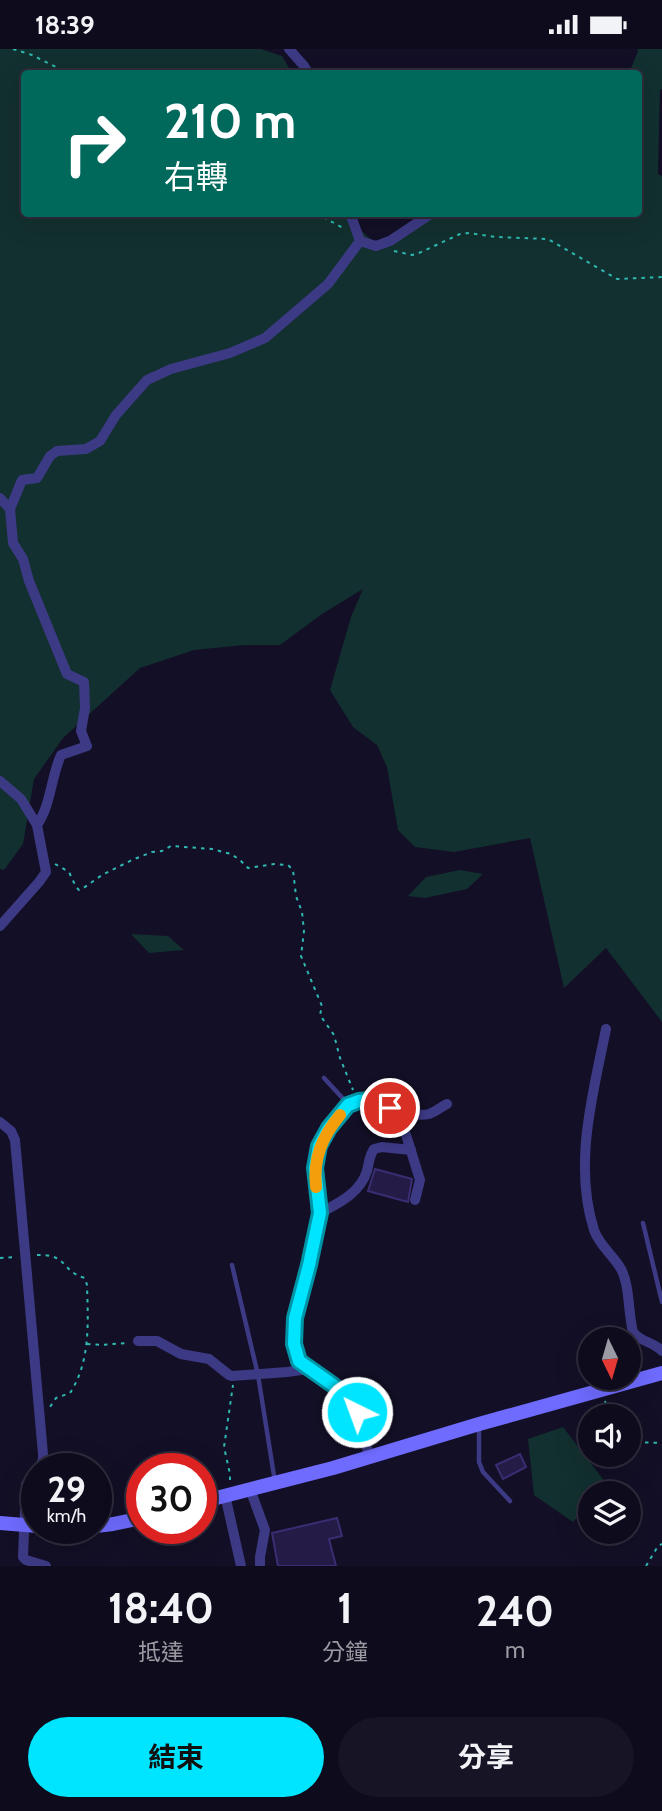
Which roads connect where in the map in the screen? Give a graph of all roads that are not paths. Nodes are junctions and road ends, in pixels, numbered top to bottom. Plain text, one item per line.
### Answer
1 (289, 49) edge
2 (306, 70) edge
3 (351, 217) edge
4 (426, 217) edge
5 (360, 241) junction
6 (0, 498) edge
7 (10, 509) junction
8 (0, 781) edge
9 (37, 825) junction
10 (0, 926) edge
11 (606, 1029) dead end
12 (324, 1078) dead end
13 (348, 1104) junction
14 (447, 1104) dead end
15 (398, 1109) junction
16 (0, 1122) edge
17 (411, 1150) junction
18 (415, 1200) dead end
19 (320, 1213) junction
20 (643, 1223) dead end
21 (232, 1265) dead end
22 (662, 1302) edge
23 (138, 1341) road end
24 (662, 1351) edge
25 (308, 1369) junction
26 (662, 1373) edge
27 (258, 1375) junction
28 (479, 1424) junction
29 (43, 1453) edge
30 (369, 1457) junction
31 (275, 1483) junction
32 (250, 1489) junction
33 (227, 1495) junction
34 (217, 1498) edge
35 (510, 1501) dead end
36 (0, 1523) edge
37 (21, 1525) edge
38 (26, 1544) edge
39 (23, 1563) edge
40 (46, 1566) edge
41 (241, 1566) edge
42 (260, 1566) edge

1 - 2 street
3 - 5 street
4 - 5 street
5 - 7 street
6 - 7 street
7 - 9 street
8 - 9 street
9 - 10 street
11 - 24 street
12 - 13 lane
13 - 15 street
13 - 19 street
14 - 15 street
15 - 17 street
16 - 29 street
17 - 18 street
17 - 19 street
19 - 25 street
20 - 22 lane
21 - 27 lane
23 - 27 street
25 - 27 street
25 - 30 street
26 - 28 main road
27 - 31 lane
28 - 30 main road
28 - 35 lane
30 - 31 main road
31 - 32 main road
32 - 33 main road
32 - 42 street
33 - 34 main road
33 - 41 street
36 - 37 main road
38 - 39 street
39 - 40 street

